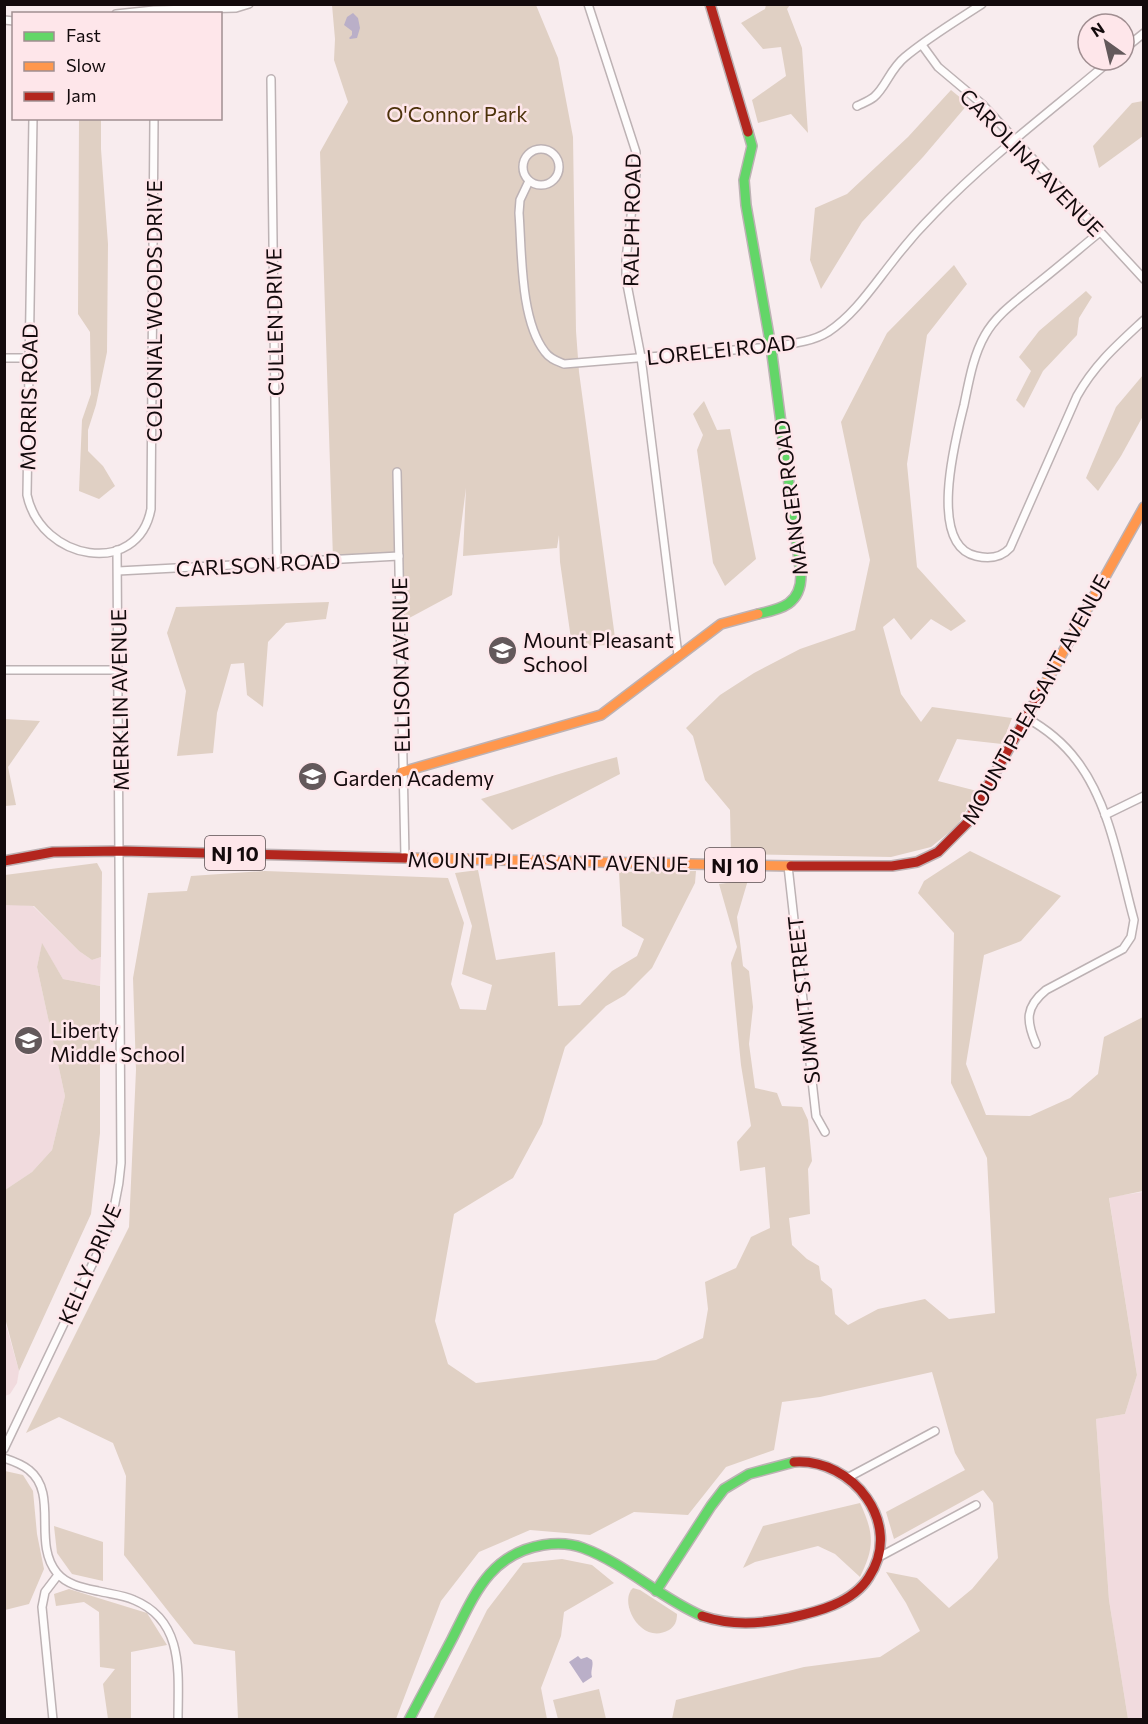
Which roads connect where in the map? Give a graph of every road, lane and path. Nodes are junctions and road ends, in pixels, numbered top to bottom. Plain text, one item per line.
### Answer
1 (249, 4) edge
2 (588, 4) edge
3 (710, 4) edge
4 (982, 4) edge
5 (154, 9) edge
6 (131, 12) edge
7 (922, 45) junction
8 (1097, 72) edge
9 (271, 79) dead end
10 (857, 106) dead end
11 (33, 120) edge
12 (154, 120) edge
13 (1016, 140) junction
14 (529, 180) junction
15 (1100, 232) junction
16 (1143, 279) edge
17 (1143, 320) edge
18 (771, 347) junction
19 (642, 357) junction
20 (4, 358) edge
21 (29, 358) junction
22 (397, 472) dead end
23 (1143, 507) edge
24 (117, 550) junction
25 (399, 556) junction
26 (277, 564) junction
27 (118, 571) junction
28 (678, 655) junction
29 (4, 670) edge
30 (119, 670) junction
31 (1025, 717) junction
32 (402, 772) junction
33 (1143, 796) edge
34 (1105, 815) junction
35 (121, 850) junction
36 (405, 857) junction
37 (4, 861) edge
38 (788, 866) junction
39 (1036, 1044) dead end
40 (825, 1132) dead end
41 (935, 1431) dead end
42 (4, 1449) edge
43 (4, 1458) edge
44 (849, 1477) junction
45 (976, 1505) dead end
46 (881, 1556) junction
47 (58, 1575) junction
48 (656, 1591) junction
49 (53, 1719) edge
50 (178, 1719) edge
51 (409, 1719) edge

1 - 5 street
2 - 19 street, RALPH ROAD
3 - 18 street, MANGER ROAD
4 - 7 street
5 - 6 street
7 - 10 street
7 - 13 street, CAROLINA AVENUE
8 - 13 street, LORELEI ROAD
9 - 26 street, CULLEN DRIVE
11 - 21 street, MORRIS ROAD
12 - 24 street, COLONIAL WOODS DRIVE
13 - 15 street, CAROLINA AVENUE
13 - 18 street, LORELEI ROAD
14 - 14 street
14 - 19 street, LORELEI ROAD
15 - 16 street, CAROLINA AVENUE
15 - 17 street
18 - 19 street, LORELEI ROAD
18 - 28 street, MANGER ROAD
19 - 28 street, RALPH ROAD
20 - 21 street
21 - 24 street, MORRIS ROAD
22 - 25 street, ELLISON AVENUE
23 - 31 street, MOUNT PLEASANT AVENUE / NJ 10
24 - 27 street, MERKLIN AVENUE
25 - 26 street, CARLSON ROAD
25 - 32 street, ELLISON AVENUE
26 - 27 street, CARLSON ROAD
27 - 30 street, MERKLIN AVENUE
28 - 32 street, MANGER ROAD
29 - 30 street
30 - 35 street, MERKLIN AVENUE
31 - 34 street
31 - 38 street, MOUNT PLEASANT AVENUE / NJ 10
32 - 36 street, ELLISON AVENUE
33 - 34 street
34 - 39 street
35 - 36 street, MOUNT PLEASANT AVENUE / NJ 10
35 - 37 street, MOUNT PLEASANT AVENUE / NJ 10
35 - 42 street, KELLY DRIVE
36 - 38 street, MOUNT PLEASANT AVENUE / NJ 10
38 - 40 street, SUMMIT STREET
41 - 44 street
43 - 47 street
44 - 46 street
44 - 48 street
45 - 46 street
46 - 48 street
47 - 49 street
47 - 50 street
48 - 51 street

